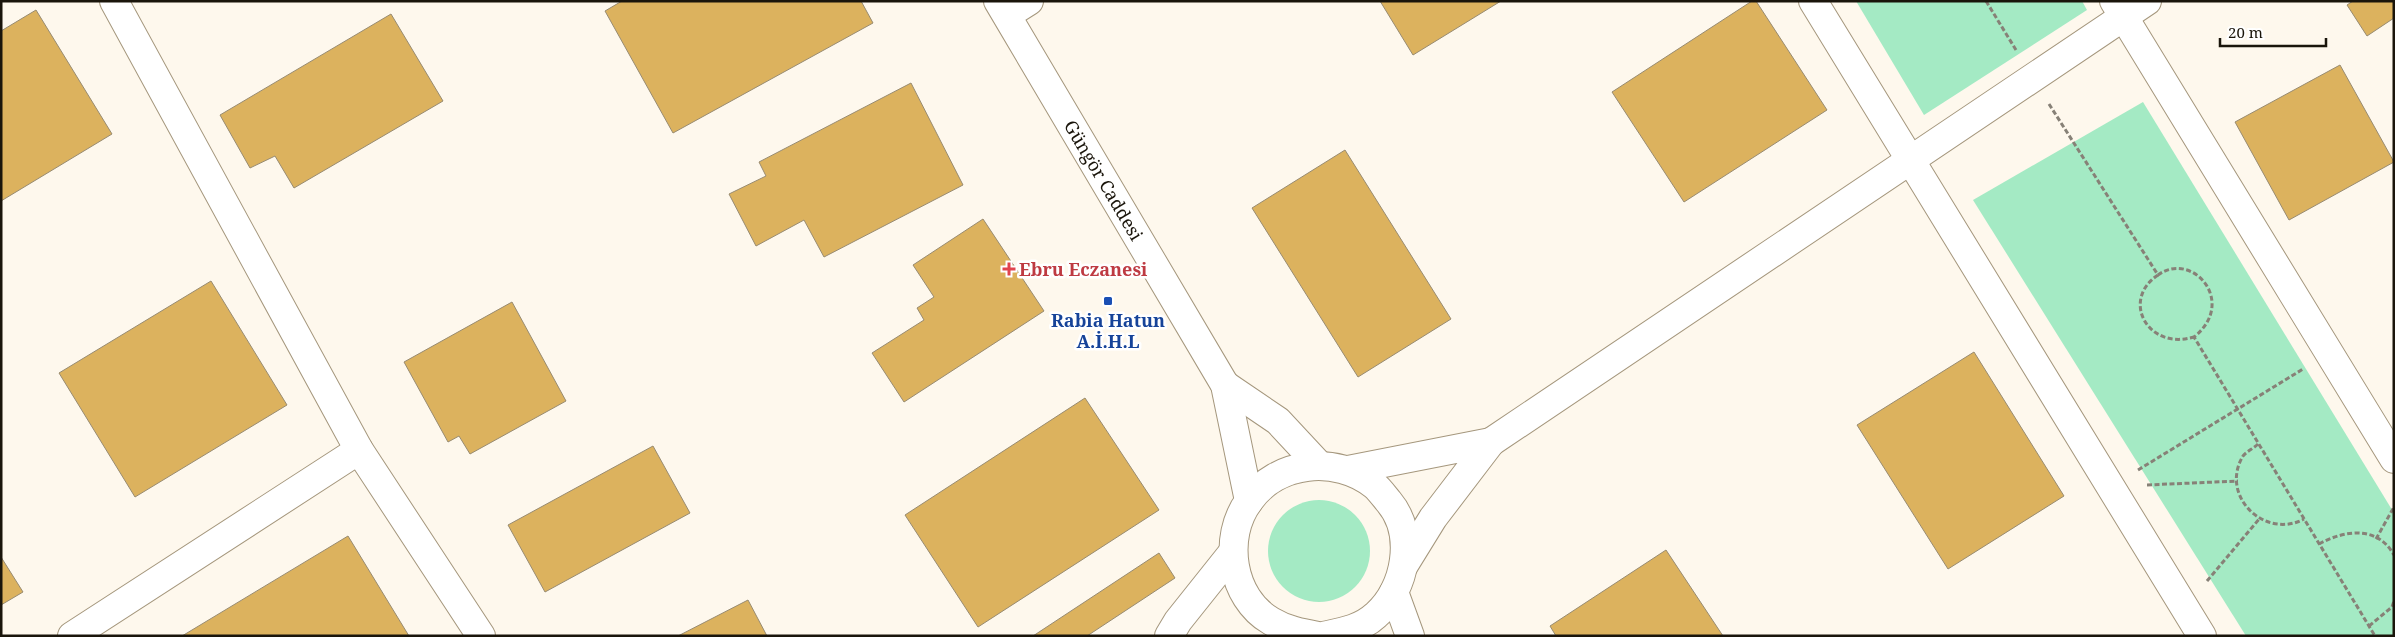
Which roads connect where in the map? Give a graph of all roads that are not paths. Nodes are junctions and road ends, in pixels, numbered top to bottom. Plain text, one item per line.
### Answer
1 (114, 1) edge
2 (1813, 1) edge
3 (2147, 1) edge
4 (1011, 6) edge
5 (2118, 8) edge
6 (1912, 159) junction
7 (1225, 385) junction
8 (1491, 442) junction
9 (359, 450) junction
10 (2394, 459) edge
11 (1319, 465) junction
12 (1348, 470) junction
13 (1249, 501) junction
14 (1233, 552) junction
15 (1404, 565) junction
16 (1394, 592) junction
17 (1298, 635) edge
18 (72, 636) edge
19 (481, 636) edge
20 (1169, 636) edge
21 (1323, 636) edge
22 (1410, 636) edge
23 (2202, 636) edge

1 - 9 street
2 - 6 street
3 - 5 street
4 - 7 street, Güngör Caddesi
5 - 6 street
5 - 10 street
6 - 8 street
6 - 23 street
7 - 11 street
7 - 13 street
8 - 12 street
8 - 15 street
9 - 18 street
9 - 19 street
11 - 12 street
11 - 13 street
12 - 15 street
13 - 14 street
14 - 17 street
14 - 20 street
15 - 16 street
16 - 21 street
16 - 22 street

